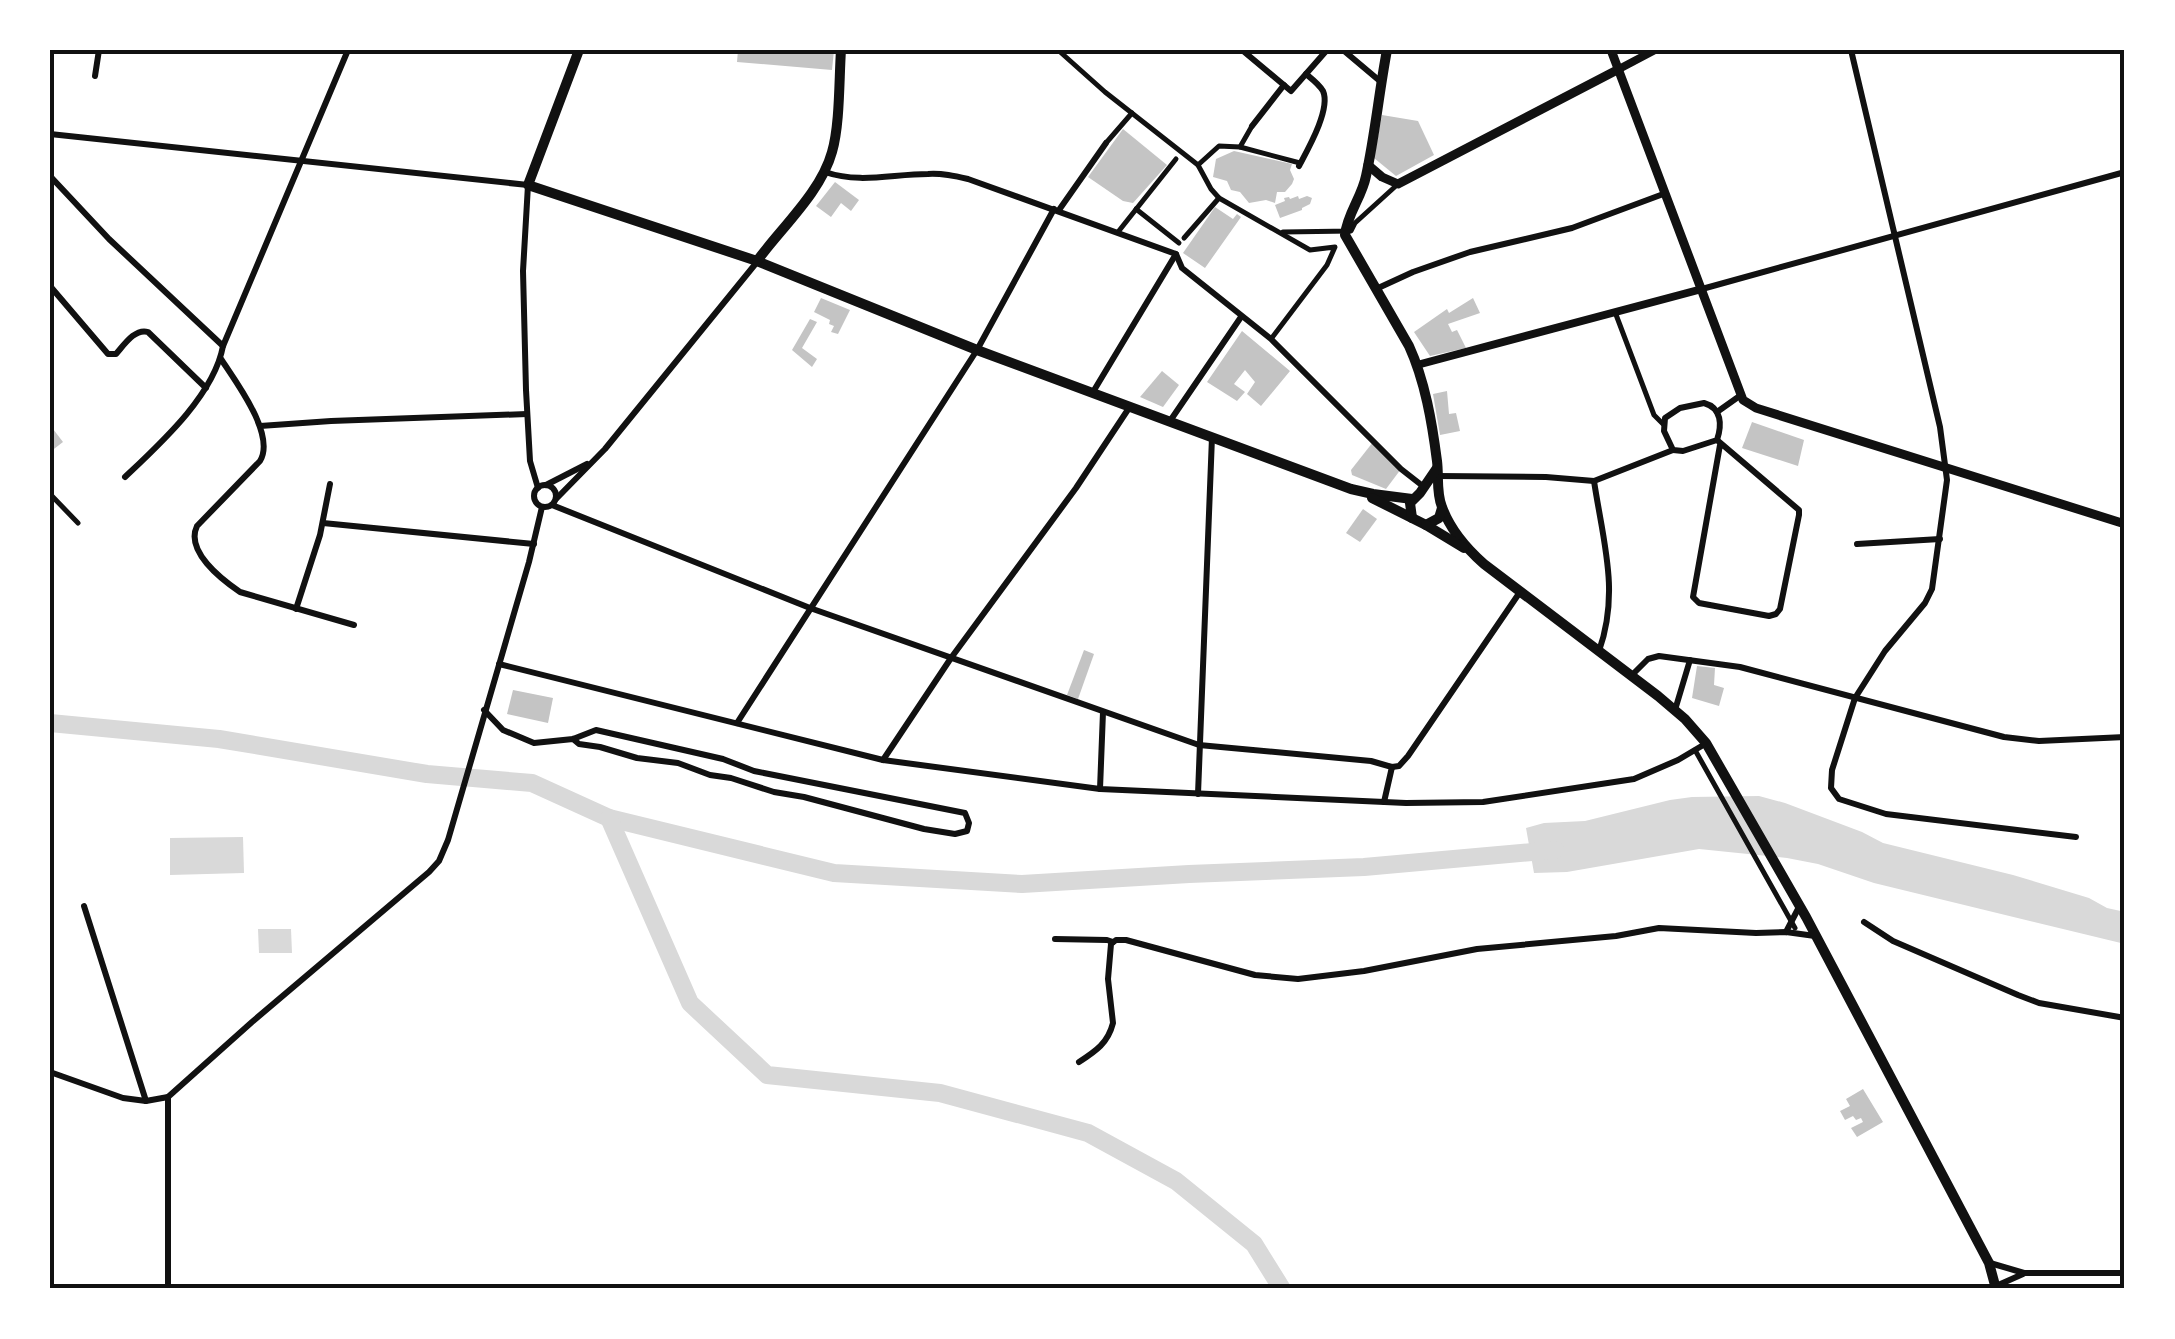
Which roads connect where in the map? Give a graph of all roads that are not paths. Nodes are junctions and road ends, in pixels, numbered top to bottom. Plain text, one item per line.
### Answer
1 (99, 50) edge
2 (348, 50) edge
3 (580, 50) edge
4 (841, 50) edge
5 (1058, 50) edge
6 (1242, 50) edge
7 (1326, 50) edge
8 (1343, 50) edge
9 (1387, 50) edge
10 (1612, 50) edge
11 (1655, 50) edge
12 (1851, 50) edge
13 (1619, 69) junction
14 (1306, 74) junction
15 (94, 76) dead end
16 (1381, 82) junction
17 (1288, 88) junction
18 (1132, 113) junction
19 (1252, 126) joint
20 (50, 134) edge
21 (1106, 143) joint
22 (1240, 147) junction
23 (1176, 159) dead end
24 (300, 162) junction
25 (1300, 164) joint
26 (1198, 165) junction
27 (1368, 165) junction
28 (824, 172) junction
29 (2125, 172) edge
30 (50, 176) edge
31 (1398, 184) junction
32 (528, 185) junction
33 (1666, 193) junction
34 (1219, 198) junction
35 (1056, 210) junction
36 (1136, 210) junction
37 (1345, 230) junction
38 (1118, 232) junction
39 (1280, 232) junction
40 (1894, 238) junction
41 (1176, 254) junction
42 (758, 261) junction
43 (50, 286) edge
44 (1702, 289) junction
45 (1375, 290) junction
46 (1615, 312) junction
47 (1240, 317) junction
48 (1272, 339) junction
49 (223, 346) junction
50 (976, 350) junction
51 (220, 360) junction
52 (1417, 364) junction
53 (206, 388) junction
54 (1092, 394) junction
55 (1740, 395) junction
56 (1130, 406) junction
57 (1717, 412) junction
58 (527, 414) junction
59 (1170, 421) junction
60 (1663, 424) junction
61 (260, 426) junction
62 (1212, 437) junction
63 (1719, 443) junction
64 (1673, 450) junction
65 (593, 462) junction
66 (1946, 467) junction
67 (1438, 471) junction
68 (126, 477) dead end
69 (1594, 482) junction
70 (330, 484) dead end
71 (542, 486) junction
72 (1363, 492) junction
73 (1419, 493) junction
74 (50, 494) edge
75 (554, 502) junction
76 (1440, 504) junction
77 (542, 508) junction
78 (1412, 518) junction
79 (78, 523) dead end
80 (323, 523) junction
81 (2125, 524) edge
82 (1426, 525) junction
83 (1940, 539) junction
84 (534, 544) junction
85 (1858, 544) dead end
86 (1469, 551) junction
87 (1520, 592) junction
88 (810, 608) junction
89 (296, 609) junction
90 (354, 626) dead end
91 (1599, 651) junction
92 (951, 658) junction
93 (1690, 660) junction
94 (499, 664) junction
95 (1632, 675) junction
96 (1855, 698) junction
97 (484, 710) junction
98 (1675, 710) junction
99 (1103, 712) junction
100 (737, 723) junction
101 (2125, 737) edge
102 (573, 740) junction
103 (1706, 744) junction
104 (1199, 745) junction
105 (1695, 750) junction
106 (1708, 759) junction
107 (883, 760) junction
108 (1392, 768) junction
109 (1100, 789) junction
110 (1198, 794) junction
111 (1384, 802) junction
112 (2076, 837) dead end
113 (84, 906) dead end
114 (1803, 912) junction
115 (1864, 922) dead end
116 (1795, 928) dead end
117 (1786, 932) junction
118 (1816, 936) junction
119 (1055, 939) dead end
120 (1113, 942) junction
121 (2125, 1018) edge
122 (1079, 1062) dead end
123 (50, 1072) edge
124 (168, 1097) junction
125 (146, 1101) junction
126 (1989, 1263) junction
127 (2024, 1273) junction
128 (2125, 1274) edge
129 (1996, 1288) edge
130 (168, 1289) edge

1 - 15 street
2 - 24 street
3 - 32 main road
4 - 28 main road
5 - 18 street
6 - 17 street
7 - 14 street
8 - 16 street
9 - 16 main road
10 - 13 main road
11 - 13 street
12 - 40 street
13 - 31 main road
13 - 33 main road
14 - 17 street
14 - 25 street
16 - 27 main road
17 - 19 street
18 - 21 street
18 - 26 street
19 - 22 street
20 - 24 street
21 - 35 street
22 - 25 street
22 - 26 street
23 - 36 street
24 - 32 street
24 - 49 street
26 - 34 street
27 - 31 main road
27 - 37 main road
28 - 35 street
28 - 42 main road
29 - 40 street
30 - 49 street
31 - 37 street
32 - 42 main road
32 - 58 street
33 - 44 main road
33 - 45 street
34 - 36 street
34 - 39 street
35 - 38 street
35 - 50 street
36 - 38 street
37 - 39 street
37 - 45 main road
38 - 41 street
39 - 48 street
40 - 44 street
40 - 66 street
41 - 47 street
41 - 54 street
42 - 50 main road
42 - 65 street
43 - 53 street
44 - 46 street
44 - 55 main road
45 - 52 main road
46 - 52 street
46 - 60 street
47 - 48 street
47 - 59 street
48 - 73 street
49 - 51 street
50 - 54 main road
50 - 88 street
51 - 53 street
51 - 61 street
52 - 67 main road
53 - 68 street
54 - 56 main road
55 - 57 street
55 - 66 main road
56 - 59 main road
56 - 92 street
57 - 60 street
57 - 63 street
58 - 61 street
58 - 71 street
59 - 62 main road
60 - 64 street
61 - 89 street
62 - 72 main road
62 - 104 street
63 - 63 street
63 - 64 street
64 - 69 street
65 - 71 street
65 - 75 street
66 - 81 main road
66 - 83 street
67 - 69 street
67 - 73 main road
67 - 76 main road
69 - 91 street
70 - 80 street
71 - 75 street
71 - 77 street
72 - 73 main road
72 - 78 main road
73 - 76 main road
73 - 78 main road
74 - 79 street
75 - 77 street
75 - 88 street
76 - 82 main road
76 - 86 main road
77 - 84 street
78 - 82 main road
80 - 84 street
80 - 89 street
82 - 86 main road
83 - 85 street
83 - 96 street
84 - 94 street
86 - 87 main road
87 - 91 main road
87 - 108 street
88 - 92 street
88 - 100 street
89 - 90 street
91 - 95 main road
92 - 99 street
92 - 107 street
93 - 95 street
93 - 96 street
93 - 98 street
94 - 97 street
94 - 100 street
95 - 98 main road
96 - 101 street
96 - 112 street
97 - 102 street
97 - 124 street
98 - 103 main road
99 - 104 street
99 - 109 street
100 - 107 street
102 - 102 street
103 - 105 street
103 - 106 main road
104 - 108 street
104 - 110 street
105 - 106 street
105 - 111 street
106 - 114 main road
106 - 116 street
107 - 109 street
108 - 111 street
109 - 110 street
110 - 111 street
113 - 125 street
114 - 117 street
114 - 118 main road
115 - 121 street
117 - 118 street
117 - 120 street
118 - 126 main road
119 - 120 street
120 - 122 street
123 - 125 street
124 - 125 street
124 - 130 street
126 - 127 street
126 - 129 main road
127 - 128 street
127 - 129 street

